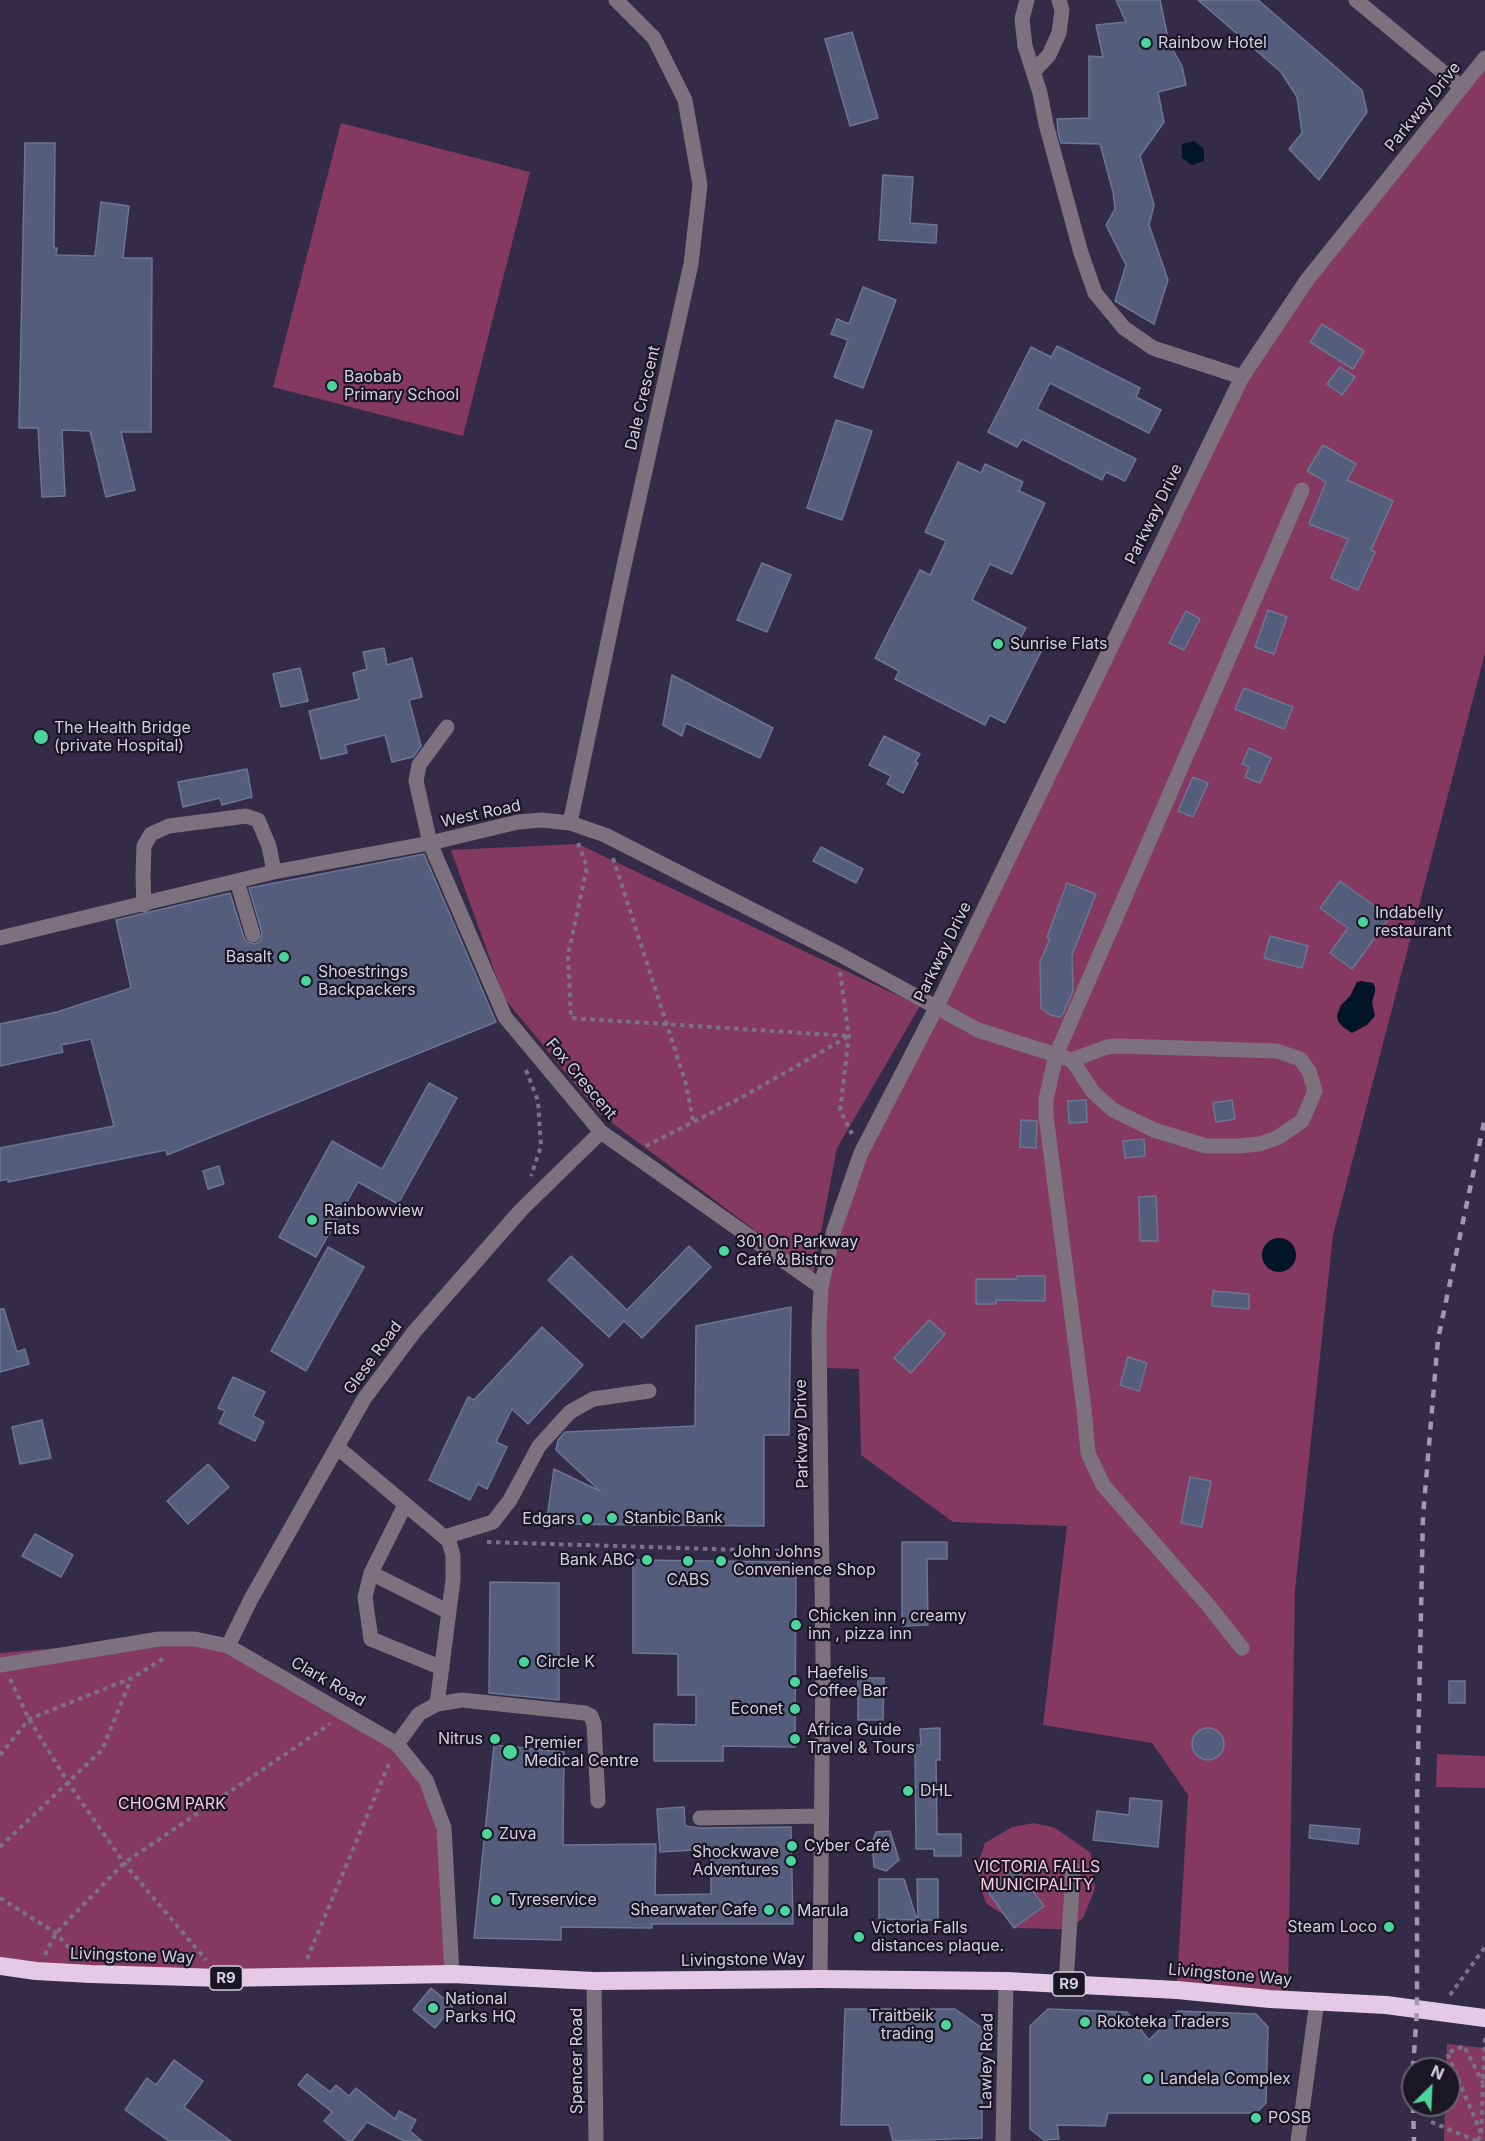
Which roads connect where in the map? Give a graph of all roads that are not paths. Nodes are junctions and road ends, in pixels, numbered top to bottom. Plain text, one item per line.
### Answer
1 (616, 0) edge
2 (1027, 0) edge
3 (1059, 0) edge
4 (1356, 0) edge
5 (1485, 58) edge
6 (1034, 71) junction
7 (1461, 87) junction
8 (1242, 377) junction
9 (1302, 490) dead end
10 (447, 727) dead end
11 (570, 823) junction
12 (430, 843) junction
13 (274, 872) junction
14 (237, 881) junction
15 (144, 905) junction
16 (253, 935) dead end
17 (0, 938) edge
18 (937, 1006) junction
19 (1056, 1055) junction
20 (1072, 1060) junction
21 (601, 1132) junction
22 (821, 1287) junction
23 (649, 1391) dead end
24 (337, 1447) junction
25 (405, 1505) junction
26 (445, 1537) junction
27 (371, 1573) junction
28 (449, 1612) junction
29 (228, 1646) junction
30 (1242, 1648) dead end
31 (2, 1665) edge
32 (442, 1668) junction
33 (437, 1704) junction
34 (397, 1744) junction
35 (598, 1801) dead end
36 (821, 1816) junction
37 (700, 1818) dead end
38 (1073, 1870) dead end
39 (0, 1966) edge
40 (452, 1974) junction
41 (820, 1979) junction
42 (594, 1981) junction
43 (1006, 1981) junction
44 (1066, 1984) junction
45 (1317, 2001) junction
46 (1485, 2018) edge
47 (596, 2141) edge
48 (1003, 2141) edge
49 (1299, 2141) edge

1 - 11 street, Dale Crescent
2 - 6 street
3 - 6 street
4 - 7 street
5 - 7 street, Parkway Drive
6 - 8 street
7 - 8 street, Parkway Drive
8 - 18 street, Parkway Drive
9 - 19 street
10 - 12 street, Fox Crescent
11 - 12 street, West Road
11 - 18 street, West Road
12 - 13 street, West Road
12 - 21 street, Fox Crescent
13 - 14 street, West Road
13 - 15 street
14 - 15 street, West Road
14 - 16 street
15 - 17 street, West Road
18 - 19 street, West Road
18 - 22 street, Parkway Drive
19 - 20 street, West Road
19 - 30 street
20 - 20 street
21 - 22 street, Fox Crescent
21 - 24 street, Glese Road
22 - 36 street, Parkway Drive
23 - 26 street
24 - 25 street
24 - 29 street, Glese Road
25 - 26 street
25 - 27 street
26 - 28 street
27 - 28 street
27 - 32 street
28 - 32 street
29 - 31 street, Clark Road
29 - 34 street, Clark Road
32 - 33 street
33 - 34 street
33 - 35 street
34 - 40 street, Clark Road
36 - 37 street
36 - 41 street, Parkway Drive
38 - 44 street
39 - 40 highway, Livingstone Way / R9
40 - 42 highway, Livingstone Way / R9
41 - 42 highway, Livingstone Way / R9
41 - 43 highway, Livingstone Way / R9
42 - 47 street, Spencer Road
43 - 44 highway, Livingstone Way / R9
43 - 48 street, Lawley Road
44 - 45 highway, Livingstone Way / R9
45 - 46 highway, Livingstone Way / R9
45 - 49 street

